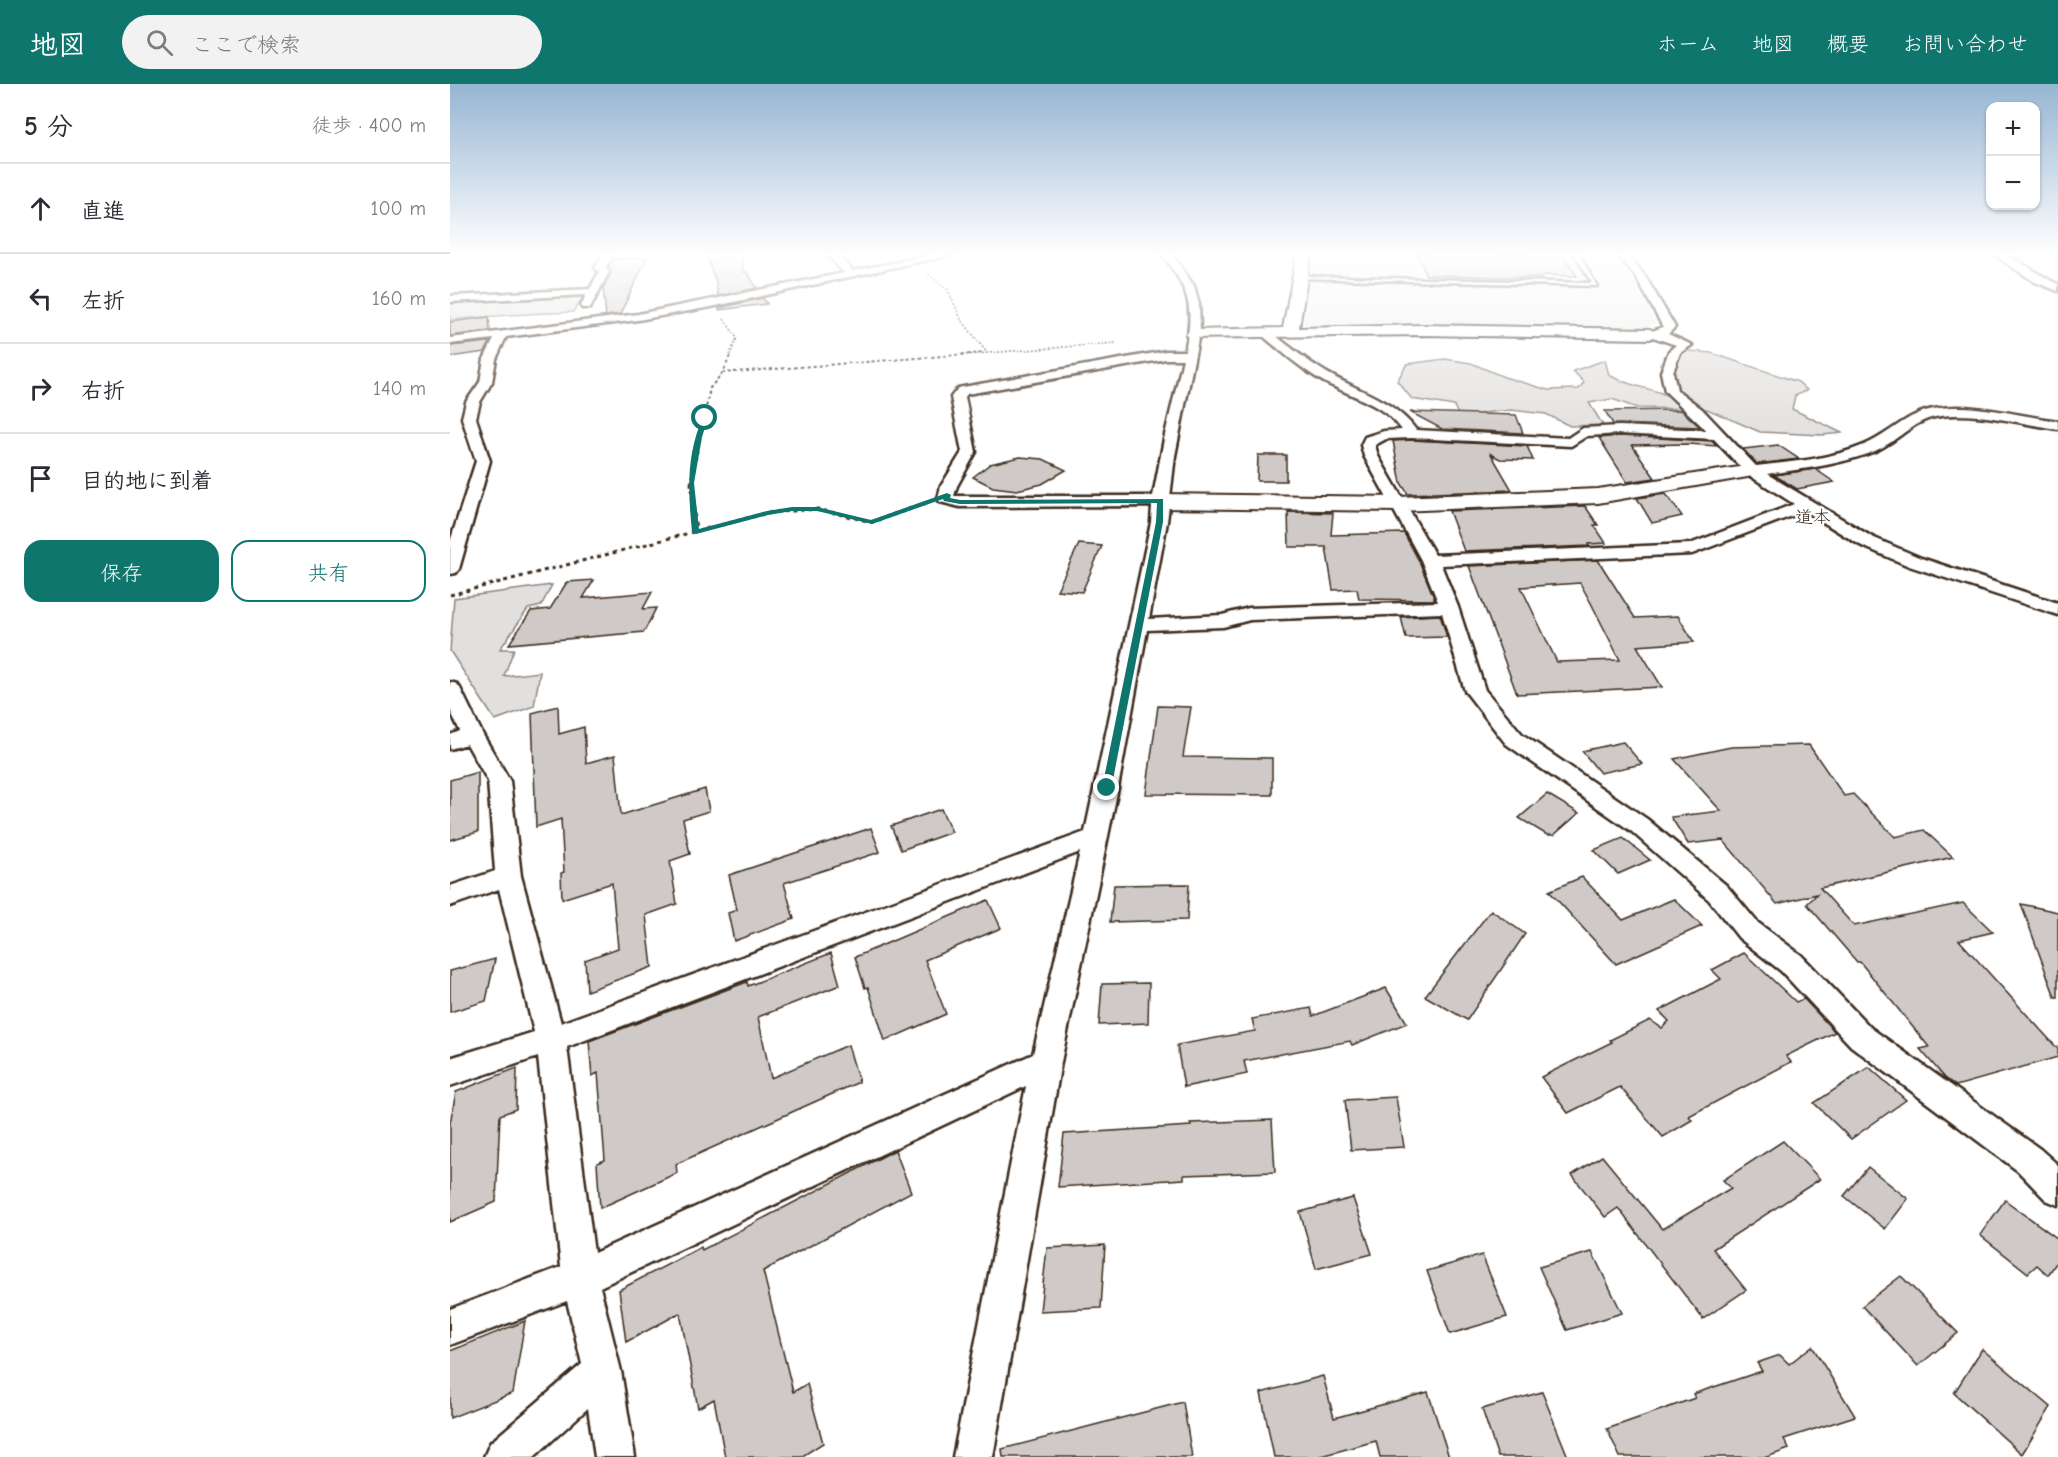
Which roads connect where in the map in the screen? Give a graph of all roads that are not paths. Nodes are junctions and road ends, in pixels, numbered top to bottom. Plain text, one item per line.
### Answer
1 (582, 317) edge
2 (625, 317) edge
3 (1196, 317) edge
4 (1293, 317) edge
5 (1663, 317) edge
6 (579, 324) junction
7 (1290, 333) junction
8 (1652, 333) junction
9 (502, 334) junction
10 (1267, 334) junction
11 (450, 341) edge
12 (1192, 345) junction
13 (2058, 425) edge
14 (1412, 434) junction
15 (1720, 435) junction
16 (1752, 471) junction
17 (1160, 501) junction
18 (1398, 504) junction
19 (1806, 505) junction
20 (1430, 560) junction
21 (450, 569) edge
22 (1449, 608) junction
23 (2058, 609) edge
24 (1138, 625) junction
25 (450, 688) edge
26 (461, 739) edge
27 (1096, 837) junction
28 (508, 876) junction
29 (450, 896) edge
30 (551, 1040) junction
31 (1046, 1062) junction
32 (450, 1072) edge
33 (2058, 1188) edge
34 (580, 1278) junction
35 (450, 1327) edge
36 (602, 1371) junction
37 (504, 1457) edge
38 (615, 1457) edge
39 (973, 1457) edge

1 - 6 street
2 - 6 street
3 - 12 street
4 - 7 street
5 - 8 street
6 - 9 street
7 - 8 street
7 - 10 street
8 - 15 street
9 - 11 street
9 - 21 street
10 - 12 street
10 - 14 street
12 - 17 street
12 - 17 street
13 - 16 street
14 - 15 street
14 - 18 street
15 - 16 street
16 - 18 street
16 - 19 street
17 - 18 street
17 - 24 street
18 - 20 street
19 - 20 street
19 - 23 street
20 - 22 street
22 - 24 street
22 - 33 street
24 - 27 street
25 - 26 street
26 - 28 street
27 - 30 street
27 - 31 street
28 - 29 street
28 - 30 street
30 - 32 street
30 - 34 street
31 - 34 street
31 - 39 street
34 - 35 street
34 - 36 street
36 - 37 street
36 - 38 street

